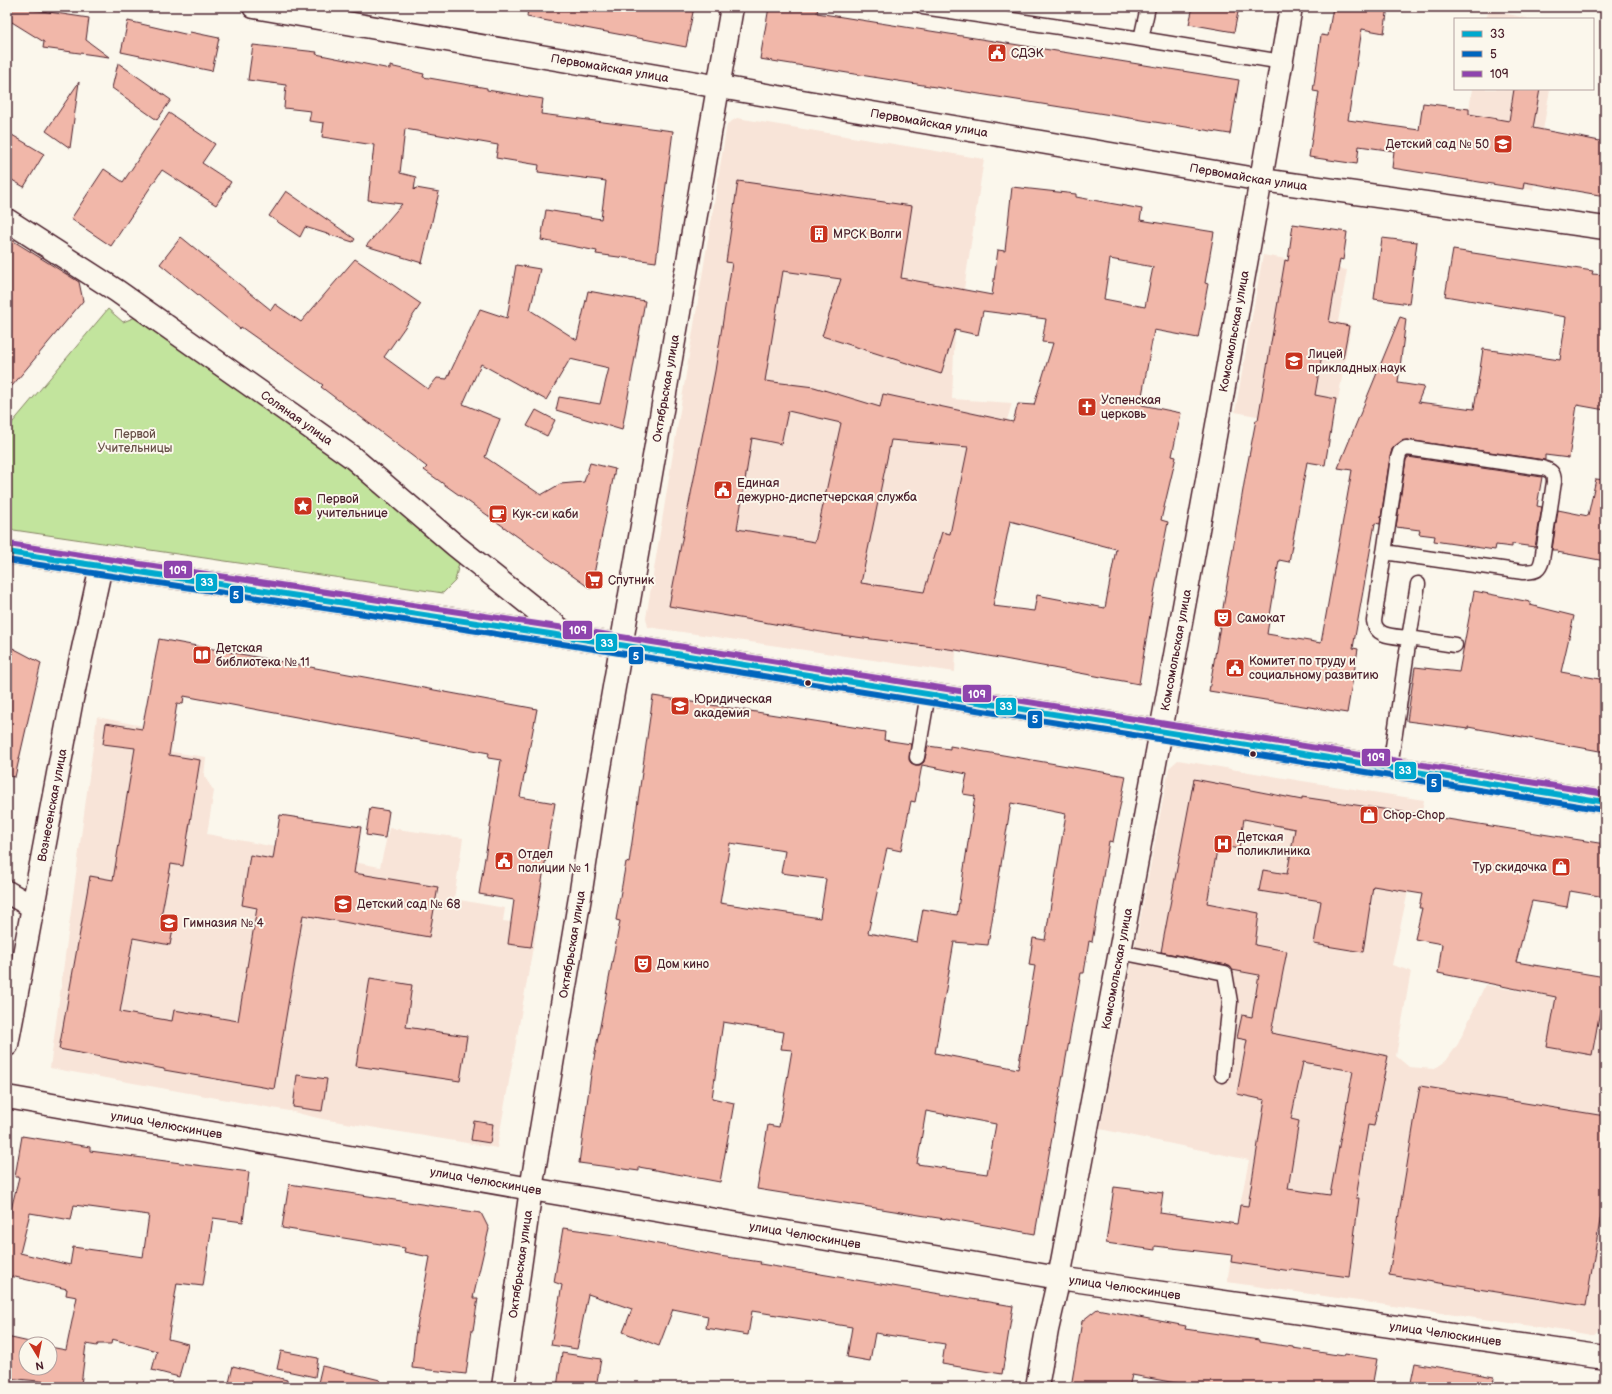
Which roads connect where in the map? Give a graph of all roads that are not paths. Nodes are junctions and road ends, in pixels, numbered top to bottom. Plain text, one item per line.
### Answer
1 (254, 7) edge
2 (732, 7) edge
3 (923, 7) edge
4 (1148, 7) edge
5 (1291, 7) edge
6 (1141, 39) junction
7 (1282, 62) junction
8 (719, 86) junction
9 (1262, 180) junction
10 (7, 220) edge
11 (1605, 228) edge
12 (7, 552) edge
13 (1384, 552) junction
14 (100, 566) junction
15 (1418, 584) dead end
16 (570, 637) junction
17 (1410, 638) junction
18 (1455, 644) dead end
19 (622, 645) junction
20 (928, 694) junction
21 (1161, 732) junction
22 (917, 757) dead end
23 (1390, 767) junction
24 (1605, 802) edge
25 (7, 892) edge
26 (33, 907) junction
27 (1120, 952) junction
28 (7, 1045) edge
29 (1222, 1075) dead end
30 (7, 1098) edge
31 (531, 1189) junction
32 (1060, 1278) junction
33 (1605, 1357) edge
34 (503, 1387) edge
35 (1037, 1387) edge

1 - 8 street, Первомайская улица
2 - 8 street, Октябрьская улица
3 - 6 lane
4 - 6 lane
5 - 7 street, Комсомольская улица
6 - 7 lane
7 - 9 street, Комсомольская улица
8 - 9 street, Первомайская улица
8 - 19 street, Октябрьская улица
9 - 11 street, Первомайская улица
9 - 21 street, Комсомольская улица
10 - 16 street, Соляная улица
12 - 14 street
13 - 13 lane
13 - 17 lane
14 - 16 street
14 - 26 street, Вознесенская улица
15 - 17 lane
16 - 19 street
17 - 18 lane
17 - 23 lane
19 - 20 street
19 - 31 street, Октябрьская улица
20 - 21 street
20 - 22 lane
21 - 23 street
21 - 27 street, Комсомольская улица
23 - 24 street
25 - 26 street
26 - 28 street, Вознесенская улица
27 - 29 lane
27 - 32 street, Комсомольская улица
30 - 31 street, улица Челюскинцев
31 - 32 street, улица Челюскинцев
31 - 34 street, Октябрьская улица
32 - 33 street, улица Челюскинцев
32 - 35 street, Комсомольская улица

